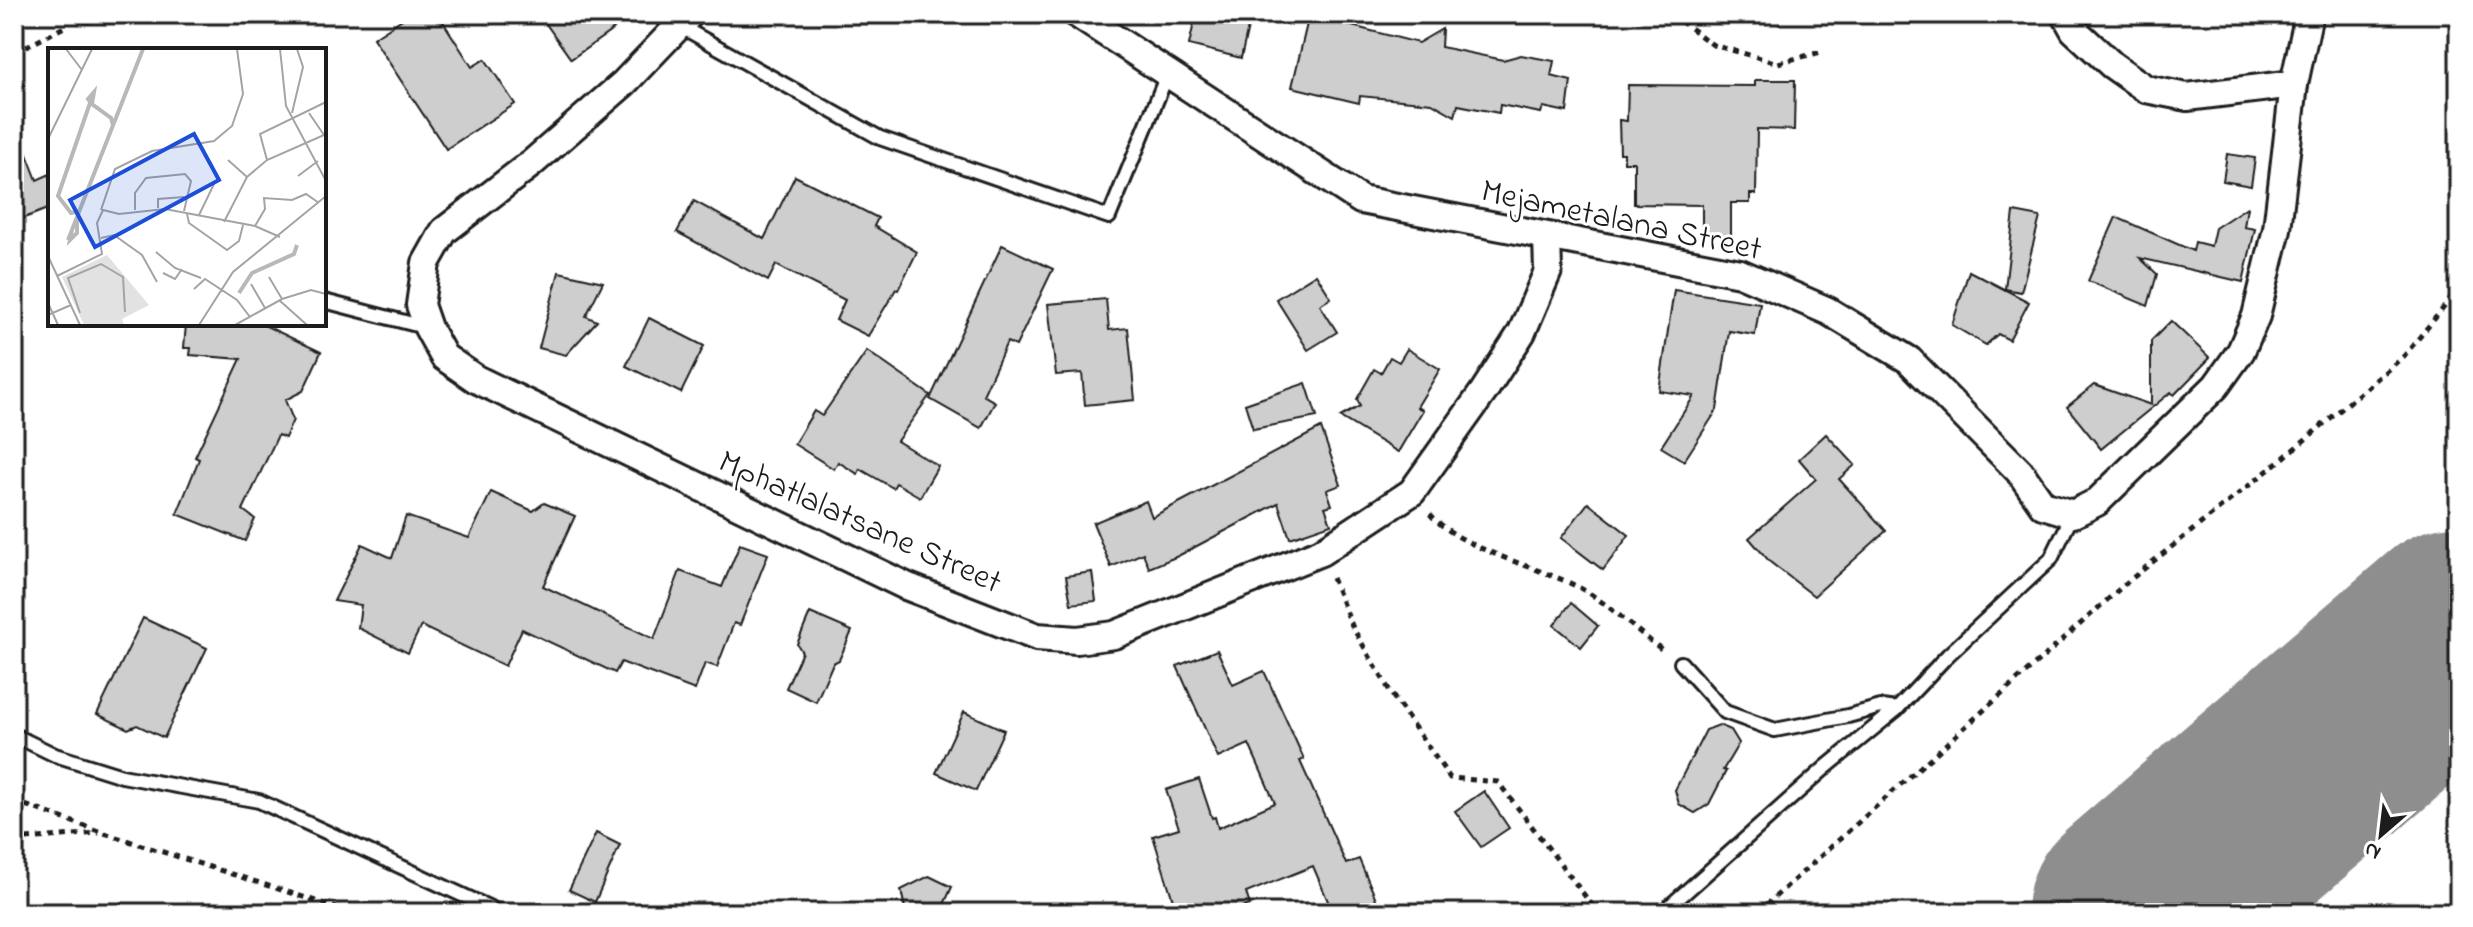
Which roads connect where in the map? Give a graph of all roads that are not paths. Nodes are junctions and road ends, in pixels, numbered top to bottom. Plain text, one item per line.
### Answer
1 (1077, 14) edge
2 (2065, 14) edge
3 (2309, 14) edge
4 (685, 20) edge
5 (1167, 75) junction
6 (2294, 84) junction
7 (1547, 237) junction
8 (326, 302) edge
9 (428, 328) junction
10 (2073, 514) junction
11 (1681, 663) road end
12 (1897, 709) junction
13 (14, 735) edge
14 (501, 913) edge
15 (1662, 913) edge

1 - 5 street, Mejametalana Street
2 - 6 street
3 - 6 street
4 - 5 lane
4 - 9 street, Mphatlalatsane Street
5 - 7 street, Mejametalana Street
6 - 10 street
7 - 9 street, Mphatlalatsane Street
7 - 10 street, Mejametalana Street
8 - 9 lane
10 - 12 lane
11 - 12 lane
12 - 15 lane
13 - 14 lane

